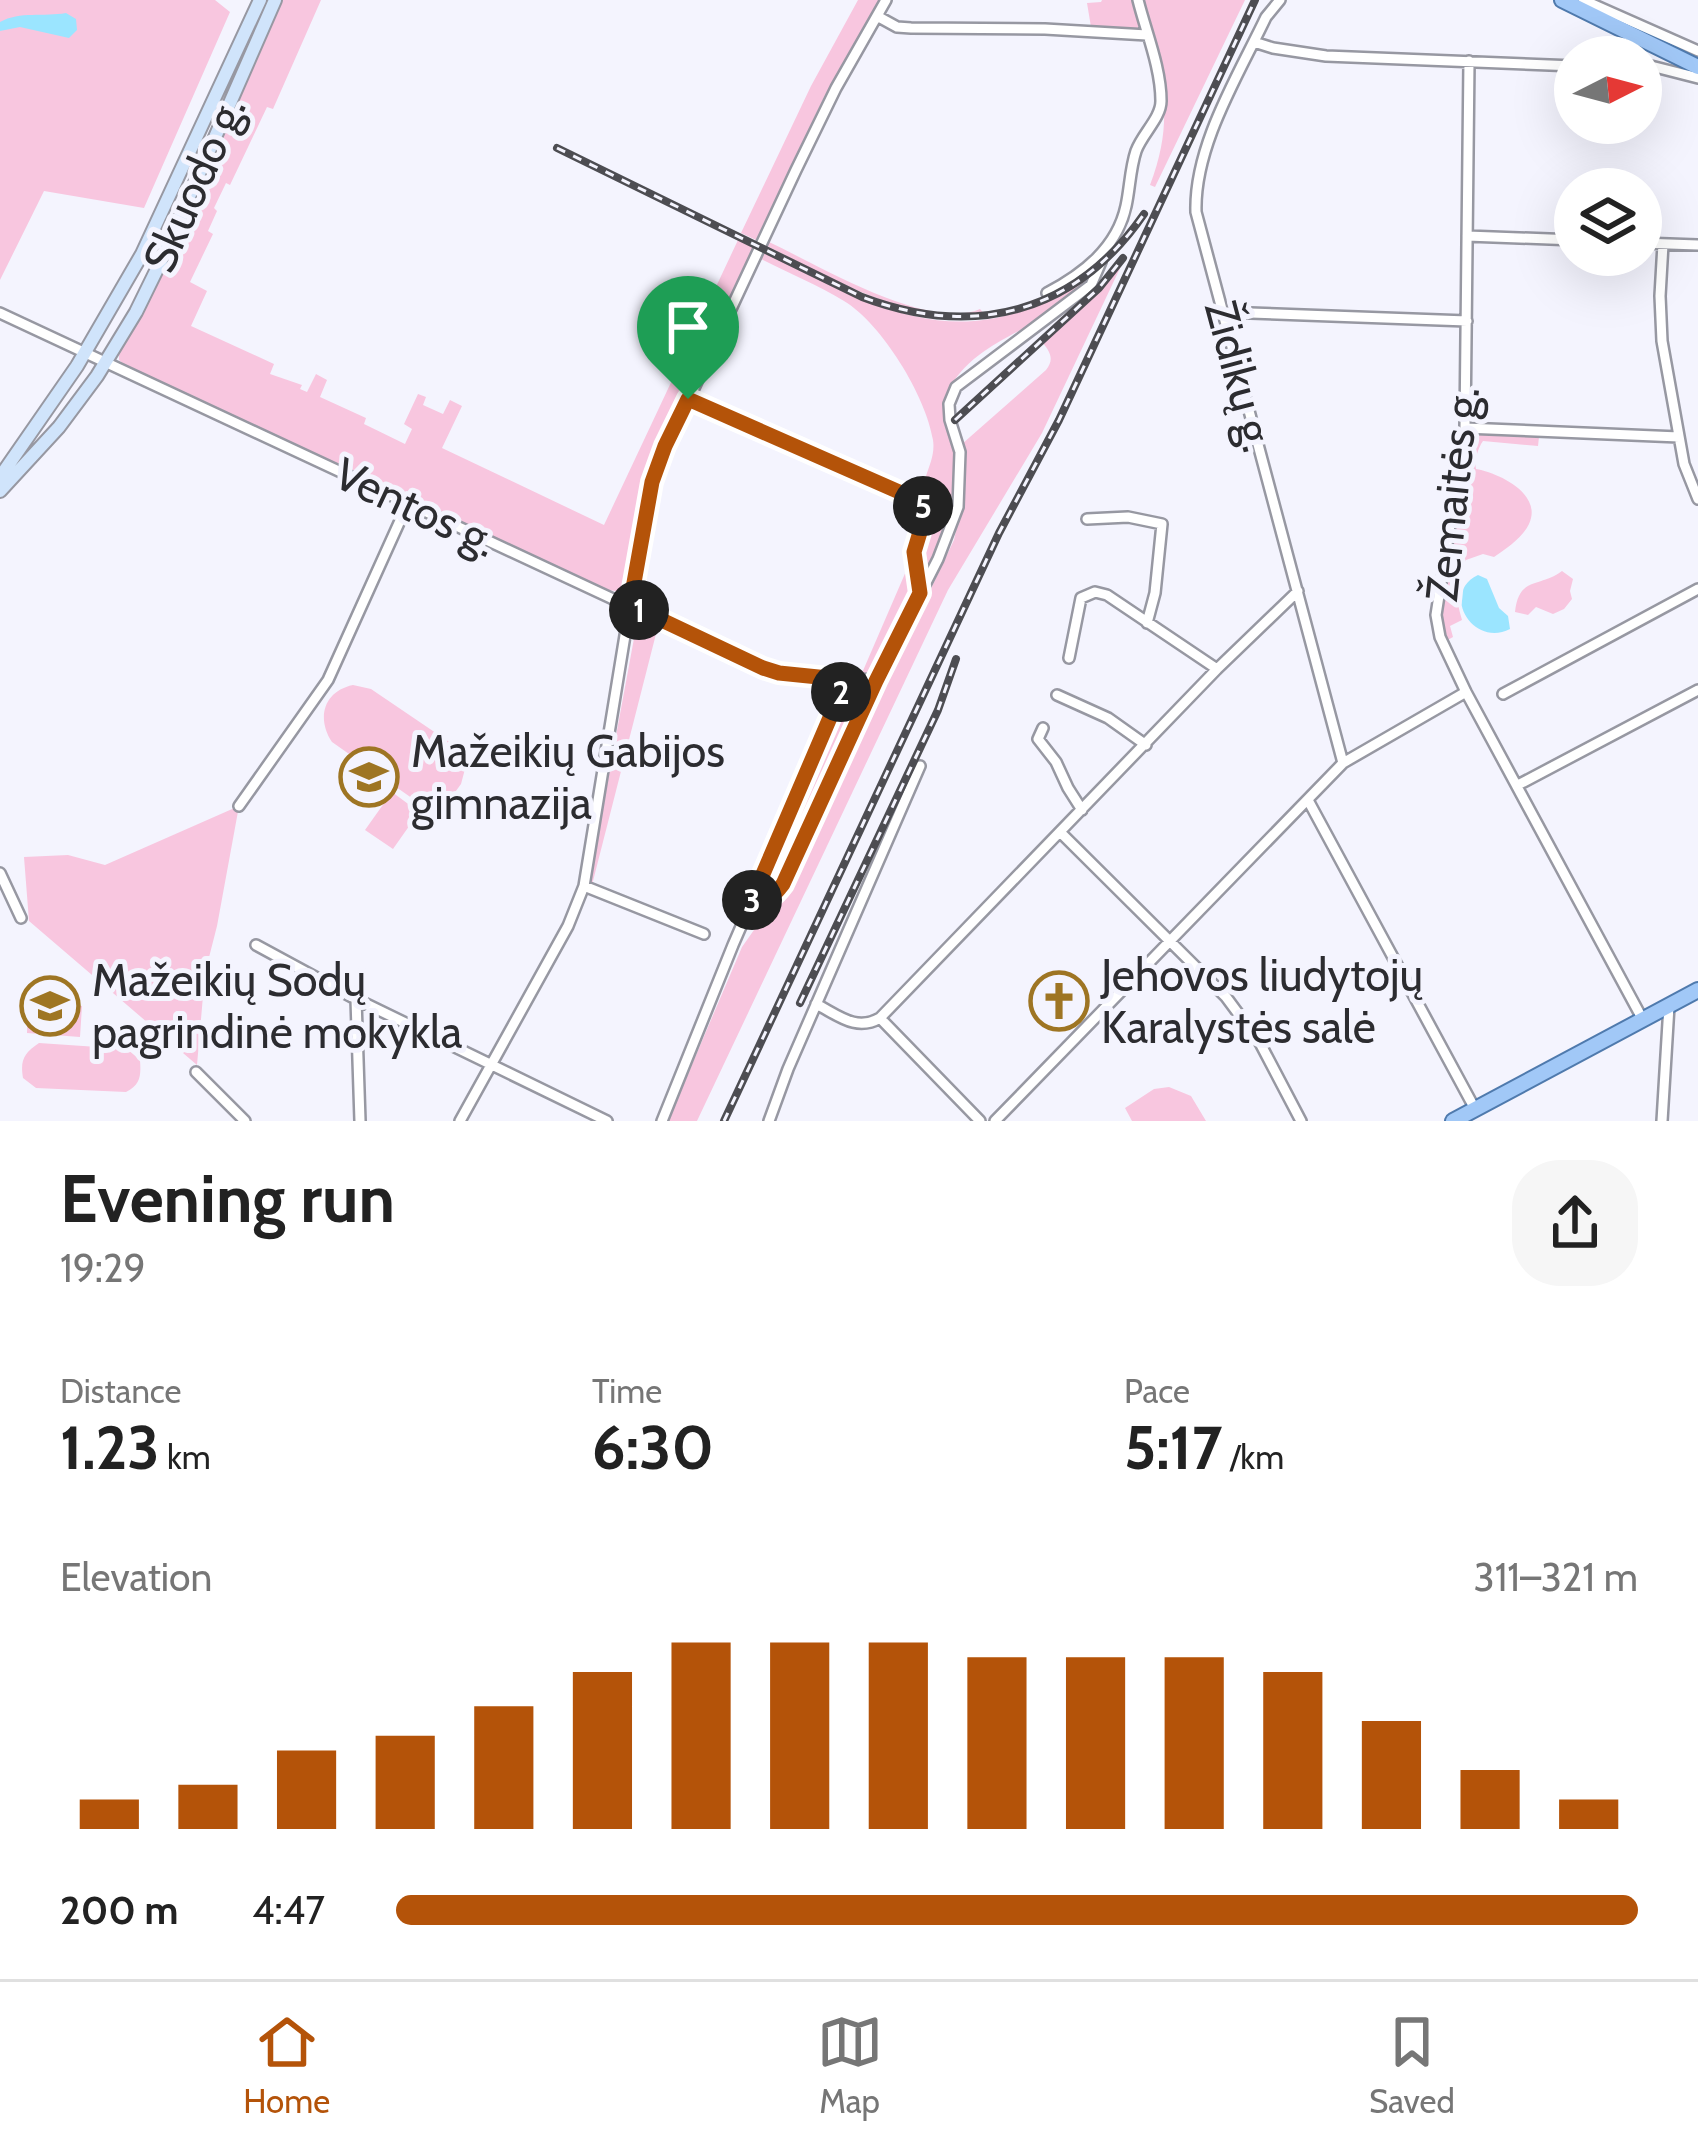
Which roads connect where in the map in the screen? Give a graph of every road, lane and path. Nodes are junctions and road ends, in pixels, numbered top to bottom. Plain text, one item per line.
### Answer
1 (260, 0) edge
2 (275, 0) edge
3 (886, 0) edge
4 (1138, 0) edge
5 (1280, 0) edge
6 (1562, 0) edge
7 (1583, 0) edge
8 (877, 16) junction
9 (1147, 34) junction
10 (1254, 42) junction
11 (1663, 49) joint
12 (1698, 51) edge
13 (1469, 62) junction
14 (1554, 65) edge
15 (1698, 67) edge
16 (1662, 70) edge
17 (1698, 78) edge
18 (1467, 236) junction
19 (1554, 239) edge
20 (1663, 244) joint
21 (1698, 245) edge
22 (1098, 258) junction
23 (1047, 293) dead end
24 (1222, 312) junction
25 (0, 313) edge
26 (1467, 321) junction
27 (84, 354) junction
28 (105, 364) junction
29 (688, 399) junction
30 (1465, 428) junction
31 (1679, 437) junction
32 (0, 477) edge
33 (0, 491) edge
34 (1698, 499) edge
35 (408, 503) junction
36 (1087, 519) dead end
37 (1698, 589) edge
38 (1298, 591) junction
39 (920, 593) junction
40 (630, 605) junction
41 (1147, 623) junction
42 (1069, 658) dead end
43 (1217, 669) junction
44 (838, 679) junction
45 (876, 681) junction
46 (1698, 690) edge
47 (1466, 692) junction
48 (1503, 694) dead end
49 (1057, 695) dead end
50 (1043, 728) dead end
51 (1146, 745) junction
52 (1343, 763) junction
53 (920, 766) dead end
54 (1517, 785) junction
55 (1309, 802) junction
56 (239, 806) dead end
57 (1082, 810) junction
58 (1061, 833) junction
59 (0, 873) edge
60 (584, 886) junction
61 (751, 902) junction
62 (21, 918) dead end
63 (704, 934) dead end
64 (1169, 944) junction
65 (256, 945) dead end
66 (1698, 990) edge
67 (356, 999) junction
68 (816, 1004) junction
69 (1669, 1006) junction
70 (880, 1018) junction
71 (1643, 1020) junction
72 (491, 1066) junction
73 (196, 1072) dead end
74 (578, 1107) junction
75 (1475, 1109) junction
76 (245, 1121) edge
77 (360, 1121) edge
78 (460, 1121) edge
79 (572, 1121) edge
80 (607, 1121) edge
81 (662, 1121) edge
82 (769, 1121) edge
83 (980, 1121) edge
84 (995, 1121) edge
85 (1301, 1121) edge
86 (1454, 1121) edge
87 (1661, 1121) edge

1 - 27 main road, Skuodo g.
2 - 28 main road, Skuodo g.
3 - 8 street
4 - 9 street
5 - 10 street, Židikų g.
6 - 11 main road
7 - 12 street
8 - 9 street
8 - 29 street
9 - 22 street
10 - 13 street
10 - 24 street, Židikų g.
11 - 15 main road
13 - 14 street
13 - 18 street, Žemaitės g.
16 - 17 street
18 - 19 street
18 - 26 street, Žemaitės g.
20 - 21 street
20 - 31 street
22 - 23 street
22 - 39 street
24 - 26 street
24 - 38 street, Židikų g.
25 - 27 street, Ventos g.
26 - 30 street, Žemaitės g.
27 - 28 street, Ventos g.
27 - 32 main road, Skuodo g.
28 - 33 main road, Skuodo g.
28 - 35 street, Ventos g.
29 - 39 street
29 - 40 street
30 - 31 street
30 - 47 street, Žemaitės g.
31 - 34 street
35 - 40 street, Ventos g.
35 - 56 street
36 - 41 street
37 - 48 street
38 - 43 street
38 - 52 street, Židikų g.
39 - 45 street
40 - 44 street, Ventos g.
40 - 60 street
41 - 42 street
41 - 43 street
43 - 51 street
44 - 45 street, Ventos g.
44 - 61 street
45 - 61 street
46 - 54 street
47 - 52 street
47 - 54 street, Žemaitės g.
49 - 51 street
50 - 57 street
51 - 57 street
52 - 55 street
53 - 68 street
54 - 71 street, Žemaitės g.
55 - 64 street
55 - 75 street
57 - 58 street
58 - 64 street
58 - 70 street
59 - 62 street
60 - 63 street
60 - 72 street
61 - 81 street
64 - 84 street
64 - 85 street
65 - 67 street
66 - 69 main road
67 - 72 street
67 - 77 street
68 - 70 street
68 - 82 street
69 - 71 main road
69 - 87 street
70 - 83 street
71 - 75 main road
72 - 74 street
72 - 78 street
73 - 76 street
74 - 79 street
74 - 80 street
75 - 86 main road

